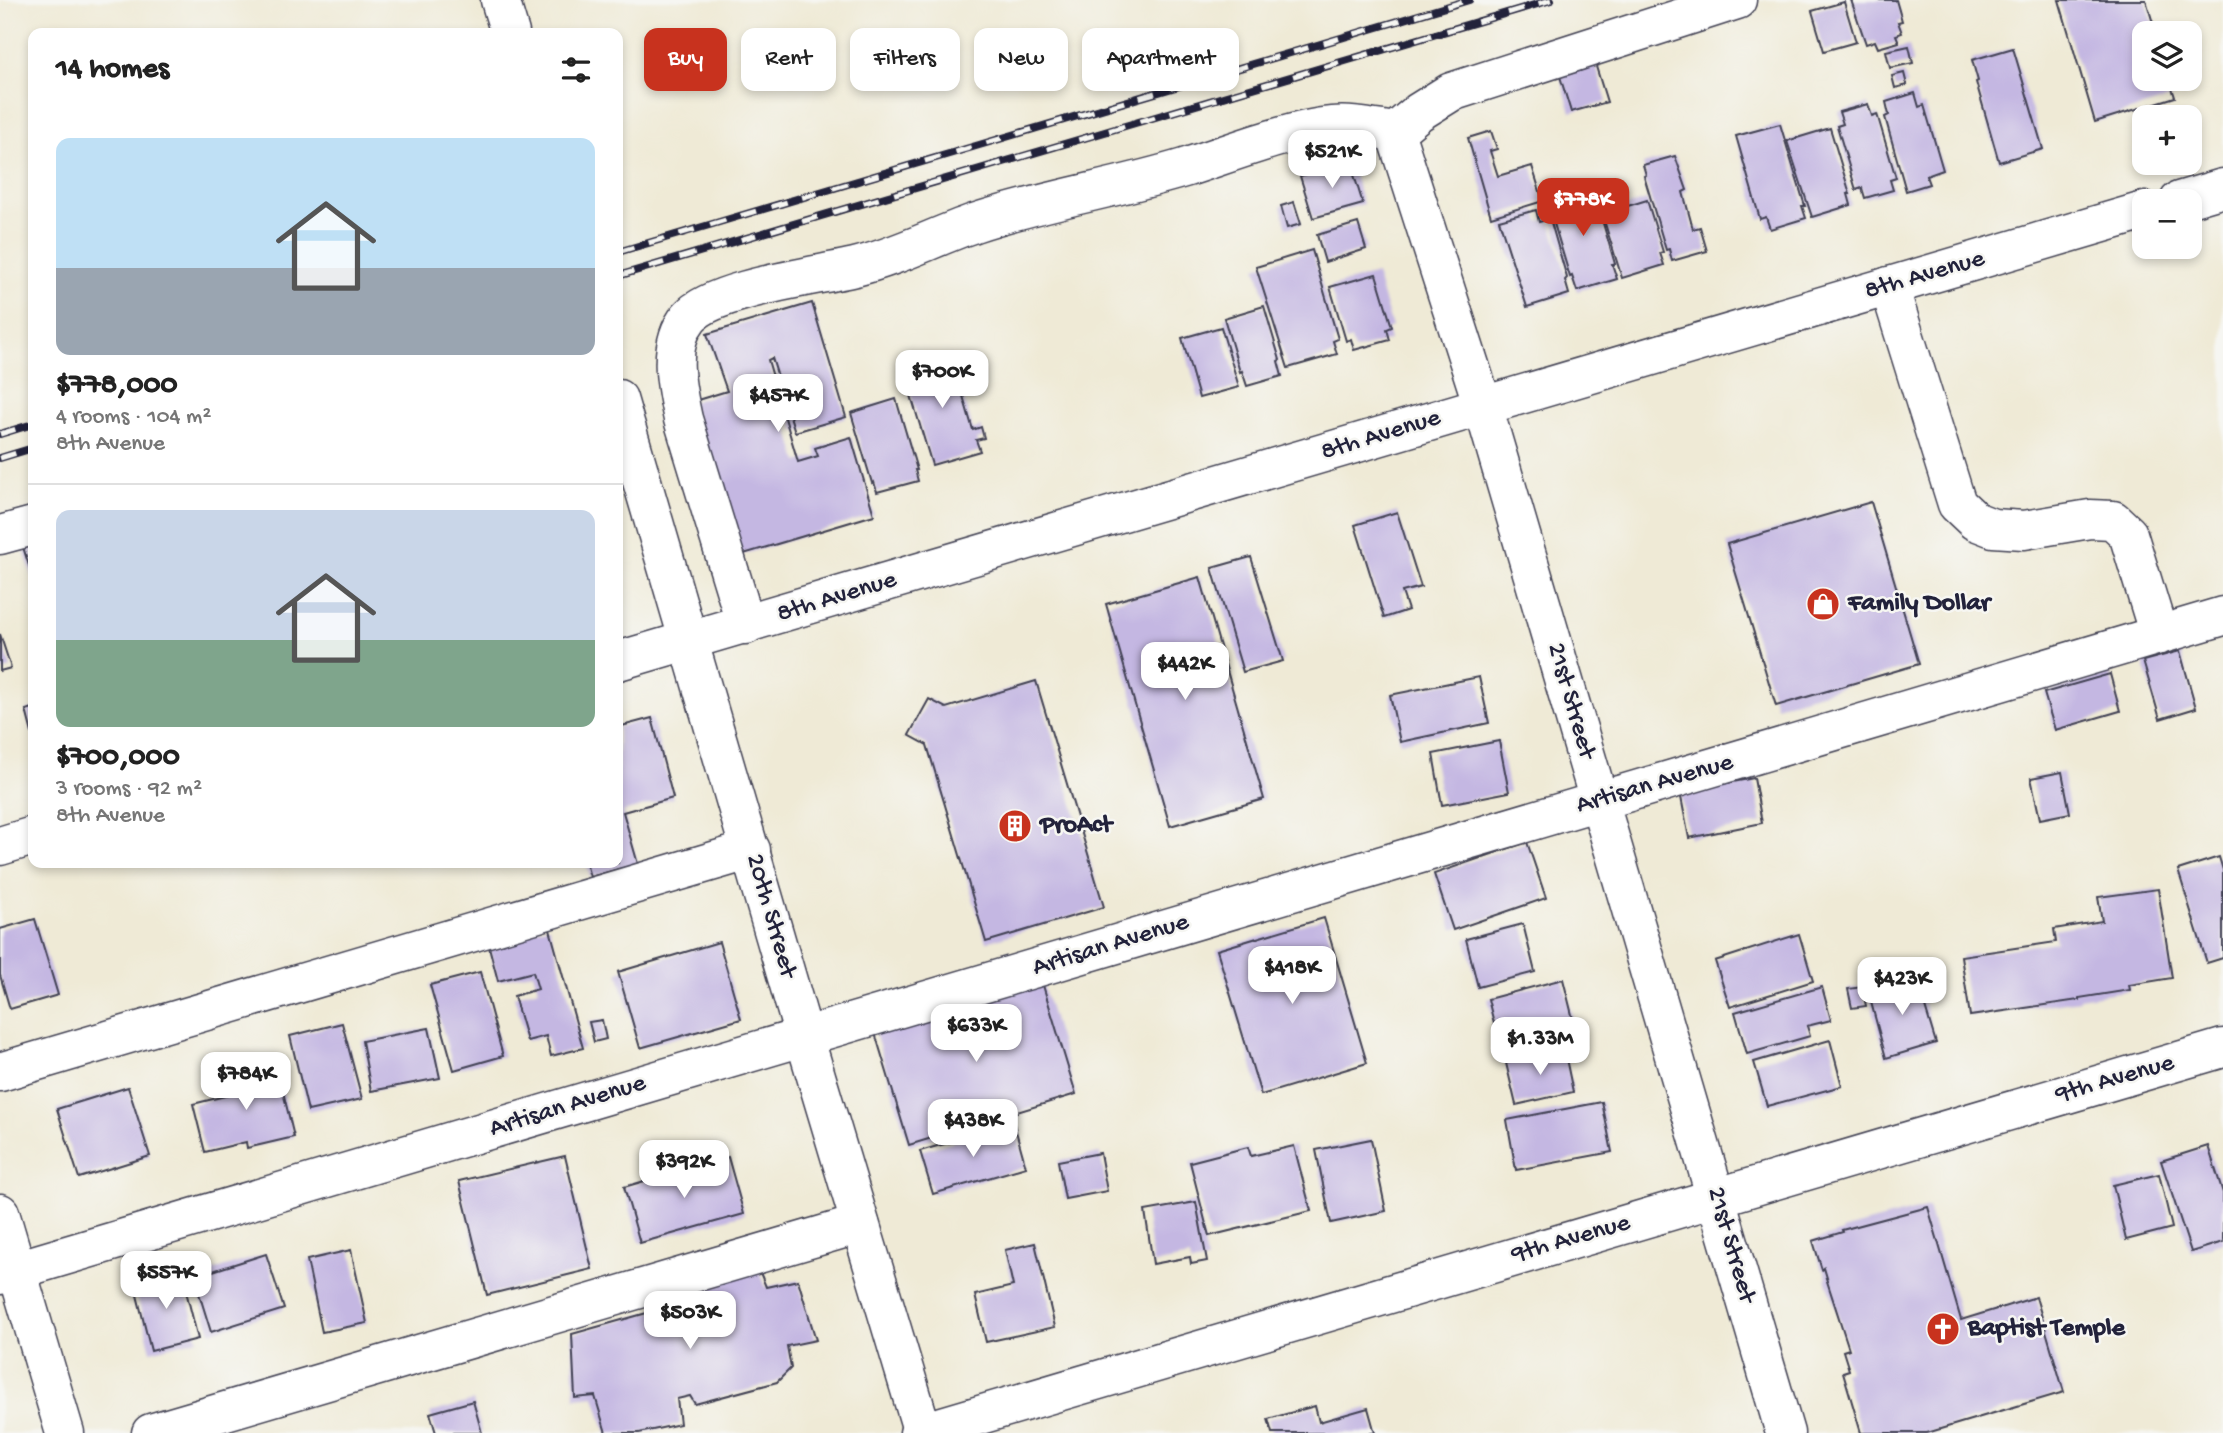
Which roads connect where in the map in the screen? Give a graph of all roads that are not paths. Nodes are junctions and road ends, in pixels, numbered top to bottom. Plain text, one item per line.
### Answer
1 (500, 0) edge
2 (1737, 0) edge
3 (508, 28) edge
4 (1395, 132) junction
5 (2223, 188) edge
6 (2202, 194) edge
7 (2132, 215) edge
8 (1889, 286) junction
9 (1483, 406) junction
10 (623, 416) edge
11 (28, 527) edge
12 (0, 535) edge
13 (2223, 616) edge
14 (746, 625) junction
15 (2160, 635) junction
16 (689, 640) junction
17 (623, 660) edge
18 (1600, 801) junction
19 (28, 838) edge
20 (0, 846) edge
21 (751, 850) junction
22 (804, 1036) junction
23 (2223, 1048) edge
24 (0, 1072) edge
25 (1716, 1197) junction
26 (0, 1213) edge
27 (860, 1223) junction
28 (8, 1272) edge
29 (65, 1433) edge
30 (151, 1433) edge
31 (922, 1433) edge
32 (1786, 1433) edge

1 - 3 street
2 - 4 street
4 - 9 street, 21st Street
4 - 14 street
5 - 6 street
7 - 8 street, 8th Avenue
8 - 9 street, 8th Avenue
8 - 15 street
9 - 14 street, 8th Avenue
9 - 18 street, 21st Street
10 - 16 street, 20th Street
11 - 12 street
13 - 15 street, Artisan Avenue
14 - 16 street, 8th Avenue
15 - 18 street, Artisan Avenue
16 - 17 street, 8th Avenue
16 - 21 street, 20th Street
18 - 22 street, Artisan Avenue
18 - 25 street, 21st Street
19 - 20 street
21 - 22 street, 20th Street
21 - 24 street
22 - 27 street, 20th Street
22 - 28 street, Artisan Avenue
23 - 25 street, 9th Avenue
25 - 31 street, 9th Avenue
25 - 32 street, 21st Street
26 - 28 street
27 - 30 street
27 - 31 street, 20th Street
28 - 29 street

